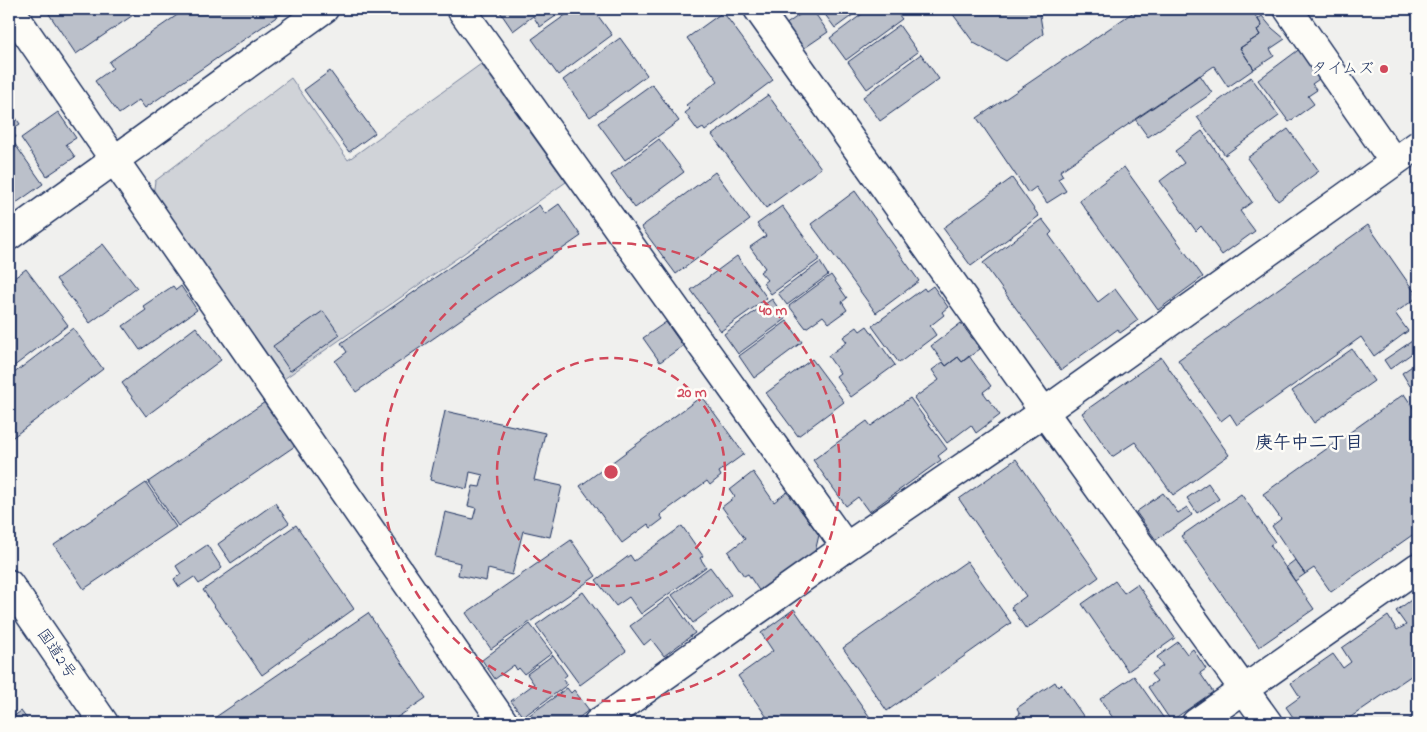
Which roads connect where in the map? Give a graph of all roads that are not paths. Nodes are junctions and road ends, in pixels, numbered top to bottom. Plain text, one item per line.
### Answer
1 (10, 9) edge
2 (324, 9) edge
3 (461, 9) edge
4 (758, 9) edge
5 (1288, 9) edge
6 (1418, 145) edge
7 (115, 160) junction
8 (1394, 162) junction
9 (9, 236) edge
10 (1044, 412) junction
11 (846, 547) junction
12 (1418, 567) edge
13 (9, 584) edge
14 (1244, 690) junction
15 (104, 723) edge
16 (504, 723) edge
17 (598, 723) edge
18 (1196, 723) edge
19 (1268, 723) edge

1 - 7 main road
2 - 7 main road
3 - 11 main road
4 - 10 main road
5 - 8 main road
6 - 8 main road
7 - 9 main road
7 - 16 main road
8 - 10 main road
10 - 11 main road
10 - 14 main road
11 - 17 main road
12 - 14 main road
13 - 15 main road, 国道2号
14 - 18 main road
14 - 19 main road

